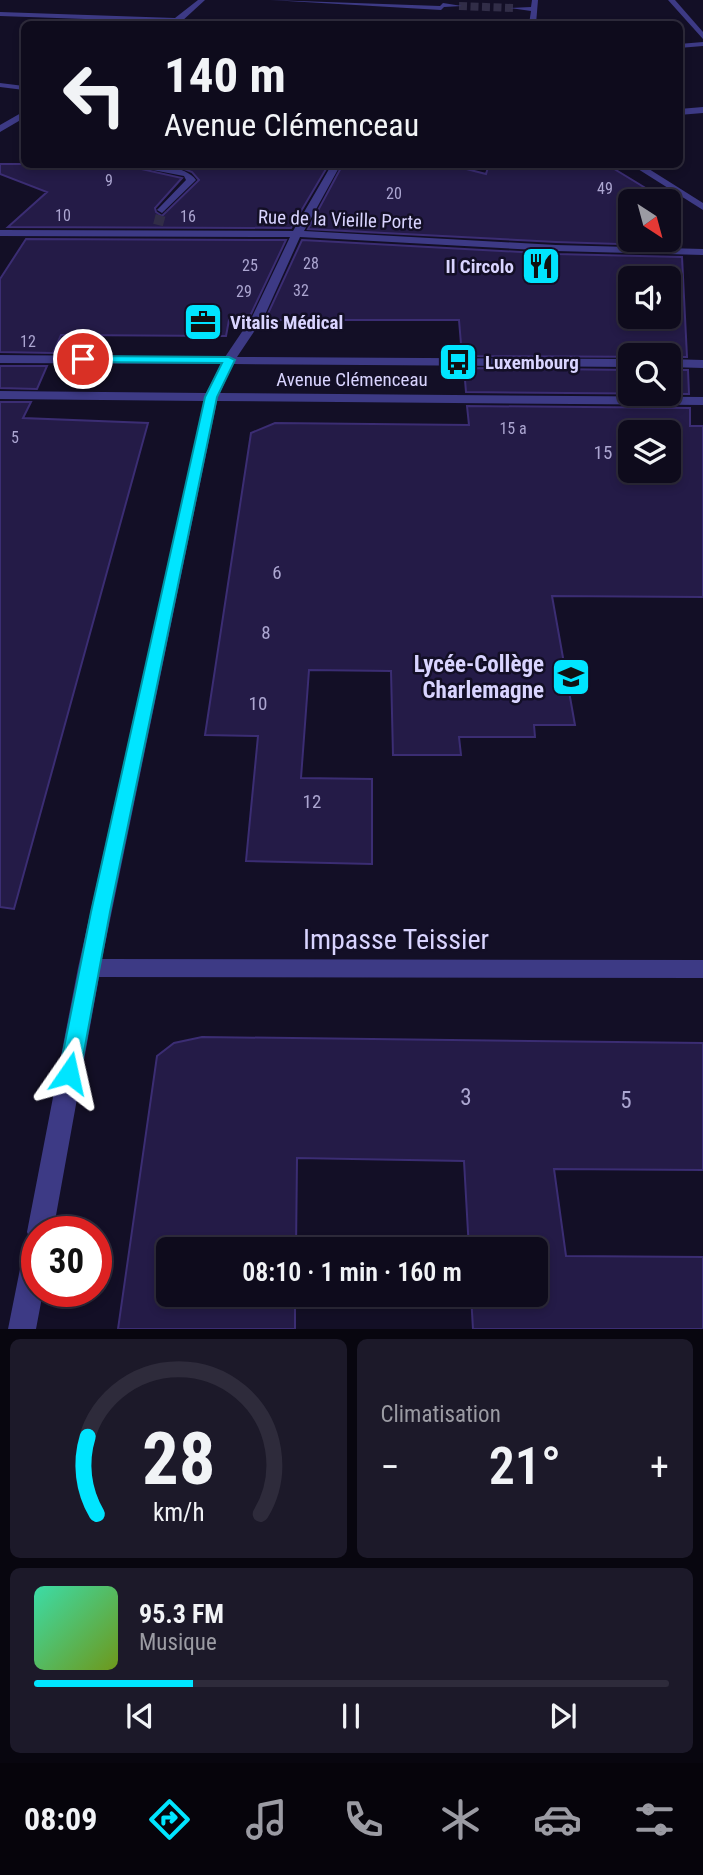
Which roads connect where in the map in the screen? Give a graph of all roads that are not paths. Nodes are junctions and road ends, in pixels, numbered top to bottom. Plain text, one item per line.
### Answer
1 (202, 0) edge
2 (274, 0) edge
3 (535, 0) edge
4 (671, 0) edge
5 (444, 4) edge
6 (459, 6) dead end
7 (513, 8) tunnel mouth
8 (535, 9) junction
9 (0, 14) edge
10 (433, 16) dead end
11 (155, 21) edge
12 (176, 21) edge
13 (533, 21) edge
14 (703, 37) edge
15 (703, 44) edge
16 (683, 46) edge
17 (0, 85) edge
18 (21, 88) edge
19 (703, 110) edge
20 (683, 112) edge
21 (21, 117) edge
22 (0, 129) edge
23 (150, 168) edge
24 (335, 168) edge
25 (640, 168) edge
26 (703, 207) edge
27 (162, 210) tunnel mouth
28 (0, 233) edge
29 (297, 233) junction
30 (703, 252) edge
31 (0, 359) edge
32 (229, 360) junction
33 (618, 363) edge
34 (681, 363) edge
35 (703, 363) edge
36 (0, 395) edge
37 (211, 397) junction
38 (703, 401) edge
39 (89, 968) junction
40 (703, 969) edge
41 (43, 1216) edge
42 (26, 1307) edge
43 (22, 1329) edge

1 - 12 street
2 - 5 street
3 - 8 street
4 - 14 street
5 - 6 street
5 - 10 street
7 - 8 street
8 - 13 street
9 - 11 street
15 - 16 street
17 - 18 street
19 - 20 street
21 - 22 street
23 - 27 street
24 - 29 street
25 - 26 street
28 - 29 street, Rue de la Vieille Porte
29 - 30 street, Rue de la Vieille Porte
29 - 32 street
31 - 32 street, Avenue Clémenceau
32 - 33 street, Avenue Clémenceau
32 - 37 street
34 - 35 street
36 - 37 street, Avenue Clémenceau
37 - 38 street, Avenue Clémenceau
37 - 39 street
39 - 40 street, Impasse Teissier
39 - 41 street
42 - 43 street

